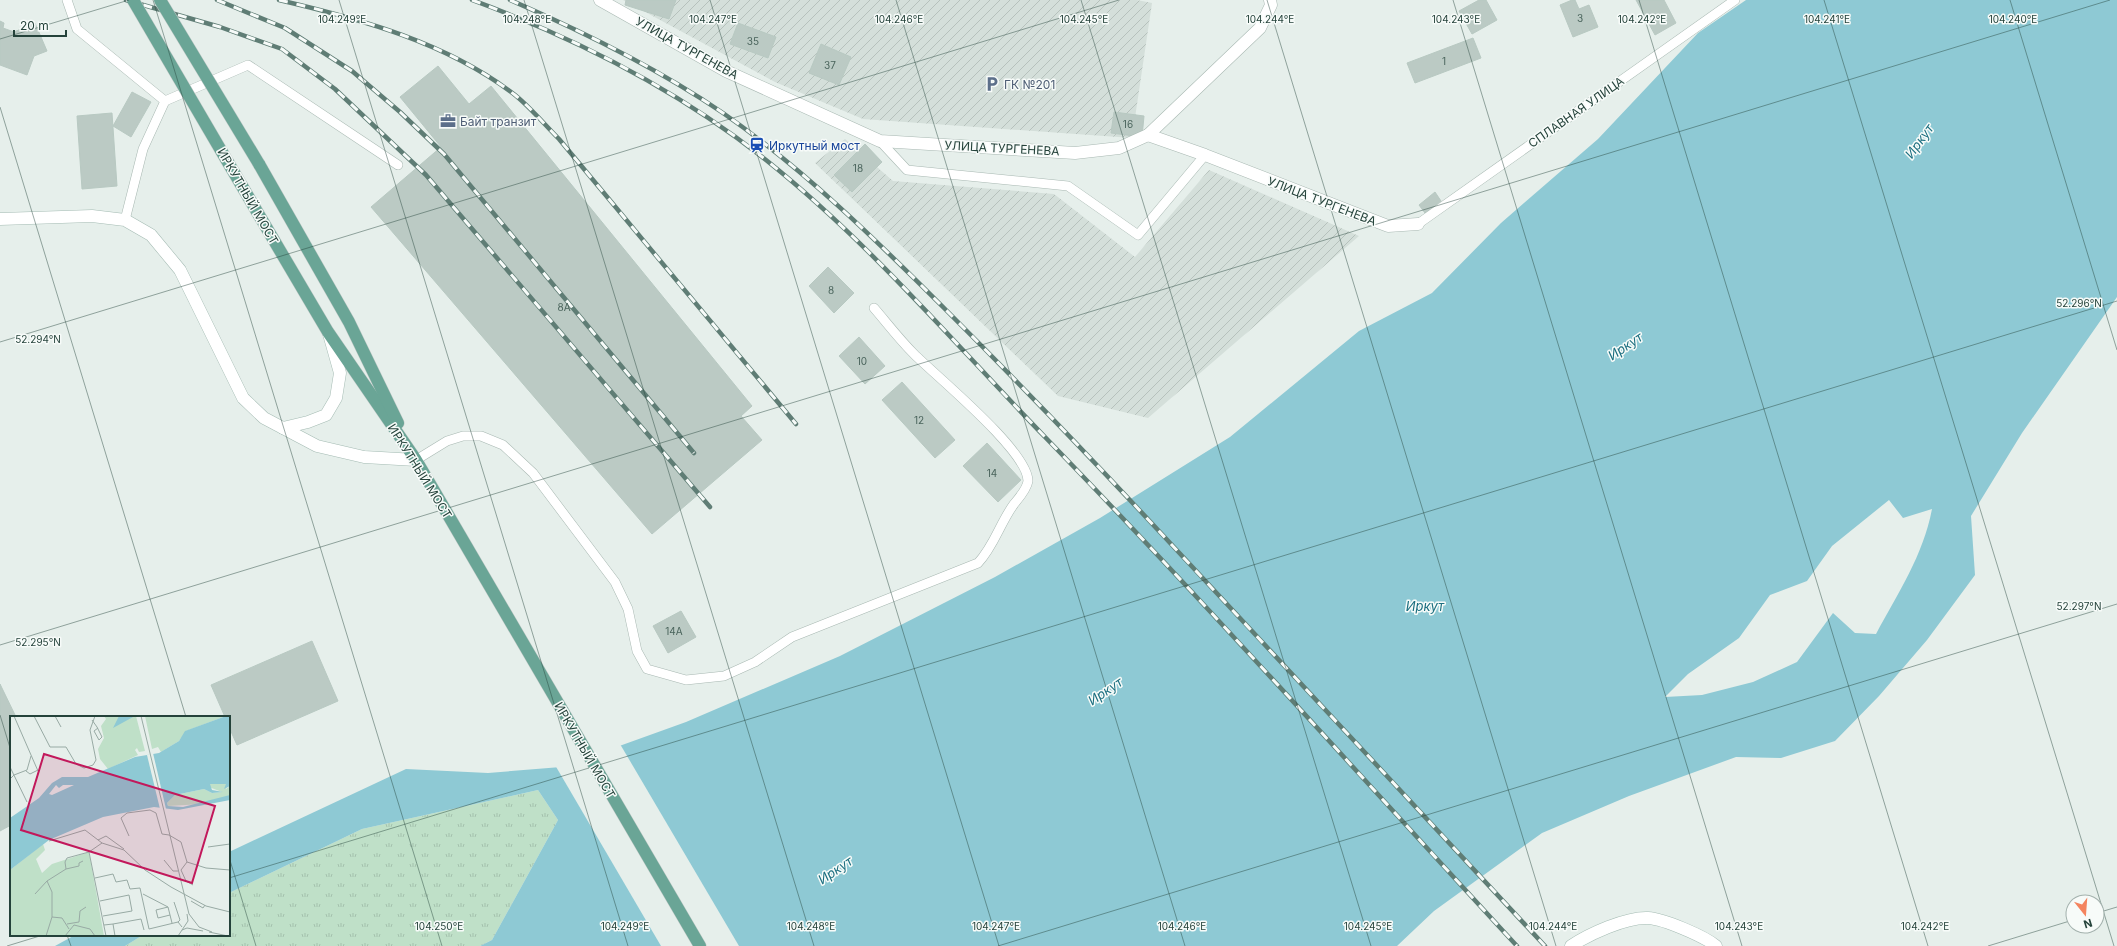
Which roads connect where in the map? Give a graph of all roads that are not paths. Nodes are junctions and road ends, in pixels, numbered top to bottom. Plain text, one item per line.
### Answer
1 (67, 0) edge
2 (133, 0) edge
3 (160, 0) edge
4 (600, 0) edge
5 (1270, 0) edge
6 (1735, 0) edge
7 (165, 101) junction
8 (1148, 135) junction
9 (880, 141) junction
10 (1205, 155) junction
11 (398, 164) dead end
12 (0, 219) edge
13 (125, 220) junction
14 (1418, 224) joint
15 (874, 308) dead end
16 (328, 332) junction
17 (283, 428) junction
18 (416, 460) junction
19 (700, 946) edge
20 (1571, 946) edge
21 (1716, 946) edge

1 - 7 lane
2 - 16 main road, ИРКУТНЫЙ МОСТ, bridge
3 - 18 main road, ИРКУТНЫЙ МОСТ, bridge
4 - 9 street, УЛИЦА ТУРГЕНЕВА
5 - 8 street
6 - 14 lane, СПЛАВНАЯ УЛИЦА
7 - 11 lane
7 - 13 lane
8 - 9 street, УЛИЦА ТУРГЕНЕВА
8 - 10 street, УЛИЦА ТУРГЕНЕВА
9 - 10 lane
10 - 14 street, УЛИЦА ТУРГЕНЕВА
12 - 13 street
13 - 17 street
15 - 18 lane
16 - 17 street
16 - 18 main road, ИРКУТНЫЙ МОСТ
17 - 18 street
18 - 19 main road, ИРКУТНЫЙ МОСТ
20 - 21 street

